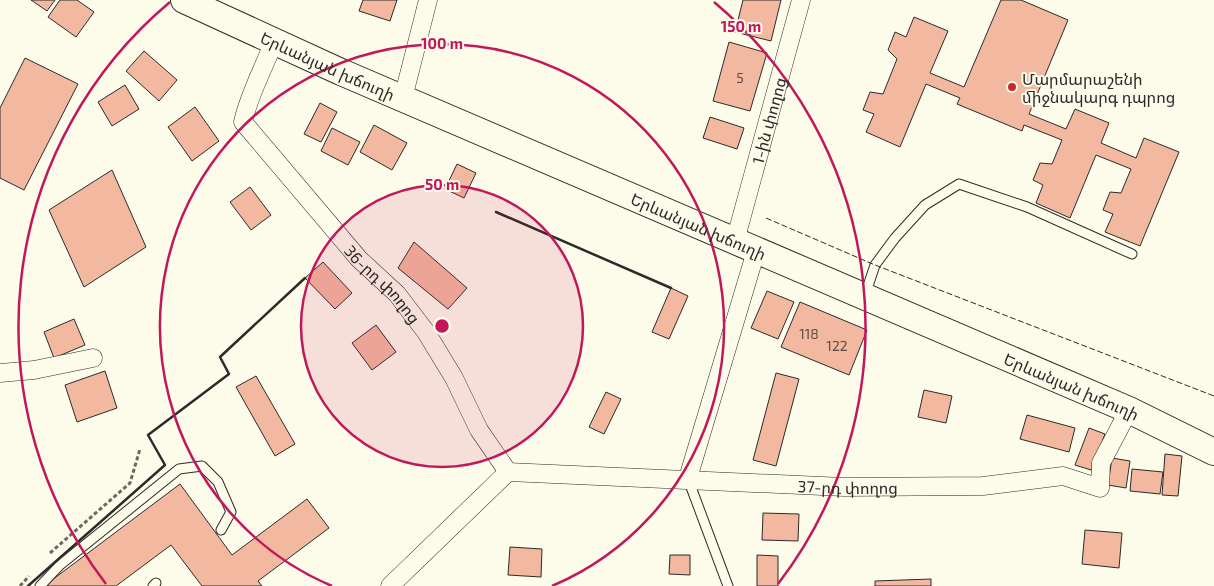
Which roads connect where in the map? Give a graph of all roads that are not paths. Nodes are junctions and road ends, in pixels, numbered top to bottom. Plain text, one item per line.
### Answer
1 (184, 0) edge
2 (428, 0) edge
3 (801, 0) edge
4 (274, 41) junction
5 (403, 98) junction
6 (746, 246) junction
7 (1132, 254) dead end
8 (865, 295) junction
9 (93, 358) dead end
10 (0, 373) edge
11 (1129, 410) junction
12 (1214, 452) edge
13 (508, 472) junction
14 (688, 478) junction
15 (221, 530) dead end
16 (40, 586) edge
17 (390, 586) edge
18 (728, 586) edge

1 - 4 main road, Երևանյան խճուղի
2 - 5 street
3 - 6 street, 1-ին փողոց
4 - 5 main road, Երևանյան խճուղի
4 - 13 street, 36-րդ փողոց
5 - 6 main road, Երևանյան խճուղի
6 - 8 main road, Երևանյան խճուղի
6 - 14 street, 1-ին փողոց
7 - 8 lane
8 - 11 main road, Երևանյան խճուղի
9 - 10 street
11 - 12 main road, Երևանյան խճուղի
11 - 14 street, 37-րդ փողոց
13 - 14 street, 37-րդ փողոց
13 - 17 street
14 - 18 lane
15 - 16 lane

